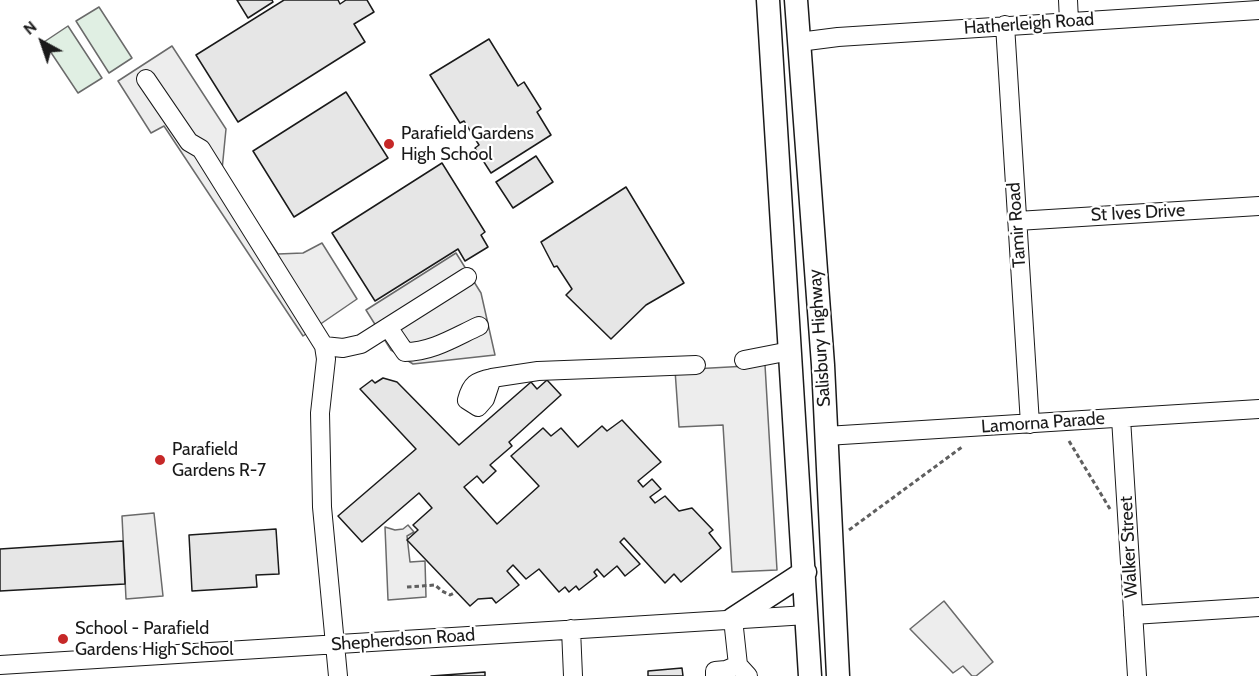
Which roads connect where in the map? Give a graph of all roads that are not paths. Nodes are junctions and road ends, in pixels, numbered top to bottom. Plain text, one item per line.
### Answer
1 (768, 0) edge
2 (796, 0) edge
3 (1068, 0) edge
4 (1259, 10) edge
5 (1069, 21) junction
6 (1005, 26) junction
7 (800, 42) junction
8 (771, 45) junction
9 (146, 79) dead end
10 (1259, 206) edge
11 (1017, 221) junction
12 (467, 277) dead end
13 (478, 326) dead end
14 (388, 327) junction
15 (324, 346) junction
16 (790, 351) junction
17 (744, 360) dead end
18 (696, 365) dead end
19 (492, 378) dead end
20 (1259, 410) edge
21 (1121, 418) junction
22 (1030, 424) junction
23 (826, 436) junction
24 (805, 572) junction
25 (1259, 607) edge
26 (835, 613) junction
27 (800, 615) junction
28 (1133, 615) junction
29 (733, 619) junction
30 (571, 629) junction
31 (336, 644) junction
32 (0, 665) edge
33 (743, 670) edge
34 (338, 676) edge
35 (573, 676) edge
36 (715, 676) edge
37 (799, 676) edge
38 (810, 676) edge
39 (838, 676) edge
40 (1137, 676) edge

1 - 8 main road, Salisbury Highway
2 - 7 main road, Salisbury Highway
3 - 5 street
4 - 5 street, Hatherleigh Road
5 - 6 street, Hatherleigh Road
6 - 7 street, Hatherleigh Road
6 - 11 street, Tamir Road
7 - 8 main road
7 - 23 main road, Salisbury Highway
8 - 16 main road, Salisbury Highway
9 - 15 street
10 - 11 street, St Ives Drive
11 - 22 street, Tamir Road
12 - 14 street
13 - 14 street
14 - 15 street
15 - 31 street
16 - 17 street
16 - 24 main road, Salisbury Highway
18 - 19 street
20 - 21 street, Lamorna Parade
21 - 22 street, Lamorna Parade
21 - 28 street, Walker Street
22 - 23 street, Lamorna Parade
23 - 26 main road, Salisbury Highway
24 - 27 main road, Salisbury Highway
24 - 29 main road
25 - 28 street
26 - 27 main road
26 - 39 main road, Salisbury Highway
27 - 29 street, Shepherdson Road
27 - 37 main road
27 - 38 main road, Salisbury Highway
28 - 40 street, Walker Street
29 - 30 street, Shepherdson Road
29 - 33 street
30 - 31 street, Shepherdson Road
30 - 35 street
31 - 32 street, Shepherdson Road
31 - 34 street
33 - 36 street

